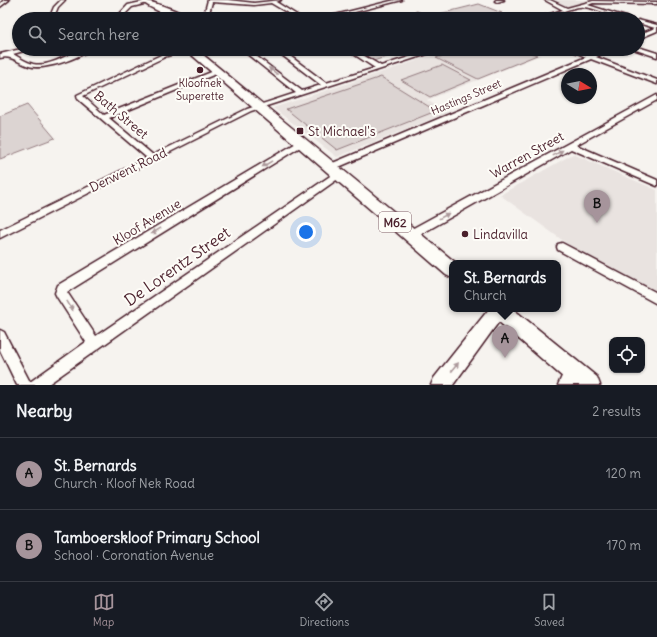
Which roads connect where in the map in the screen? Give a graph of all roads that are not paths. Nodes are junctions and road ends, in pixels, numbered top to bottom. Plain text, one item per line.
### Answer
1 (7, 0) edge
2 (62, 0) edge
3 (279, 0) edge
4 (400, 0) edge
5 (547, 0) edge
6 (146, 1) edge
7 (210, 1) edge
8 (272, 1) junction
9 (657, 3) edge
10 (1, 5) edge
11 (582, 5) junction
12 (567, 10) junction
13 (54, 12) edge
14 (124, 12) edge
15 (172, 12) edge
16 (208, 12) edge
17 (290, 12) edge
18 (350, 12) edge
19 (560, 12) edge
20 (606, 12) edge
21 (645, 24) edge
22 (657, 28) edge
23 (645, 34) edge
24 (645, 51) edge
25 (12, 53) edge
26 (8, 54) junction
27 (657, 55) edge
28 (0, 56) edge
29 (12, 56) edge
30 (12, 56) edge
31 (70, 56) edge
32 (165, 56) edge
33 (198, 56) edge
34 (253, 56) edge
35 (287, 56) edge
36 (360, 56) edge
37 (418, 56) edge
38 (591, 57) joint
39 (380, 68) junction
40 (216, 72) junction
41 (657, 82) edge
42 (326, 86) junction
43 (301, 93) junction
44 (657, 97) edge
45 (257, 108) junction
46 (105, 117) junction
47 (301, 144) junction
48 (571, 146) junction
49 (152, 158) junction
50 (335, 170) junction
51 (657, 183) edge
52 (0, 234) edge
53 (410, 235) junction
54 (562, 247) dead end
55 (449, 268) edge
56 (657, 299) edge
57 (496, 312) edge
58 (501, 312) edge
59 (0, 336) edge
60 (94, 344) junction
61 (568, 378) edge
62 (24, 385) edge
63 (35, 385) edge
64 (441, 385) edge
65 (589, 385) edge

1 - 10 street
2 - 13 street
3 - 8 street
4 - 18 street
5 - 12 street
6 - 14 street
6 - 15 main road
7 - 8 street
7 - 16 street
8 - 17 street
9 - 11 street
11 - 12 street
11 - 20 street
12 - 19 street
21 - 22 street
22 - 23 street
24 - 27 street
25 - 26 street
26 - 28 street
26 - 30 street
29 - 31 street
32 - 46 street, Bath Street
33 - 40 main road, M62
43 -> 34 street
35 - 42 street
36 - 39 street
37 - 39 street, Derwent Road
38 - 41 street
38 - 50 street, Hastings Street
39 - 42 street, Derwent Road
40 - 45 main road, M62
40 - 46 street
42 - 43 street, Derwent Road
43 - 45 street, Derwent Road
44 - 48 street, Warren Street
45 - 47 main road, M62
45 - 49 street, Derwent Road
46 - 49 street, Bath Street
47 - 50 main road, M62
47 -> 60 street, Kloof Avenue
48 - 51 street
53 -> 48 street, Warren Street
49 - 52 street, Derwent Road
50 - 53 main road, M62
50 - 60 street, De Lorentz Street
53 - 55 main road, M62
54 - 56 street
64 -> 57 street
58 - 61 main road
59 - 62 street
60 - 63 street, De Lorentz Street
61 - 65 main road

